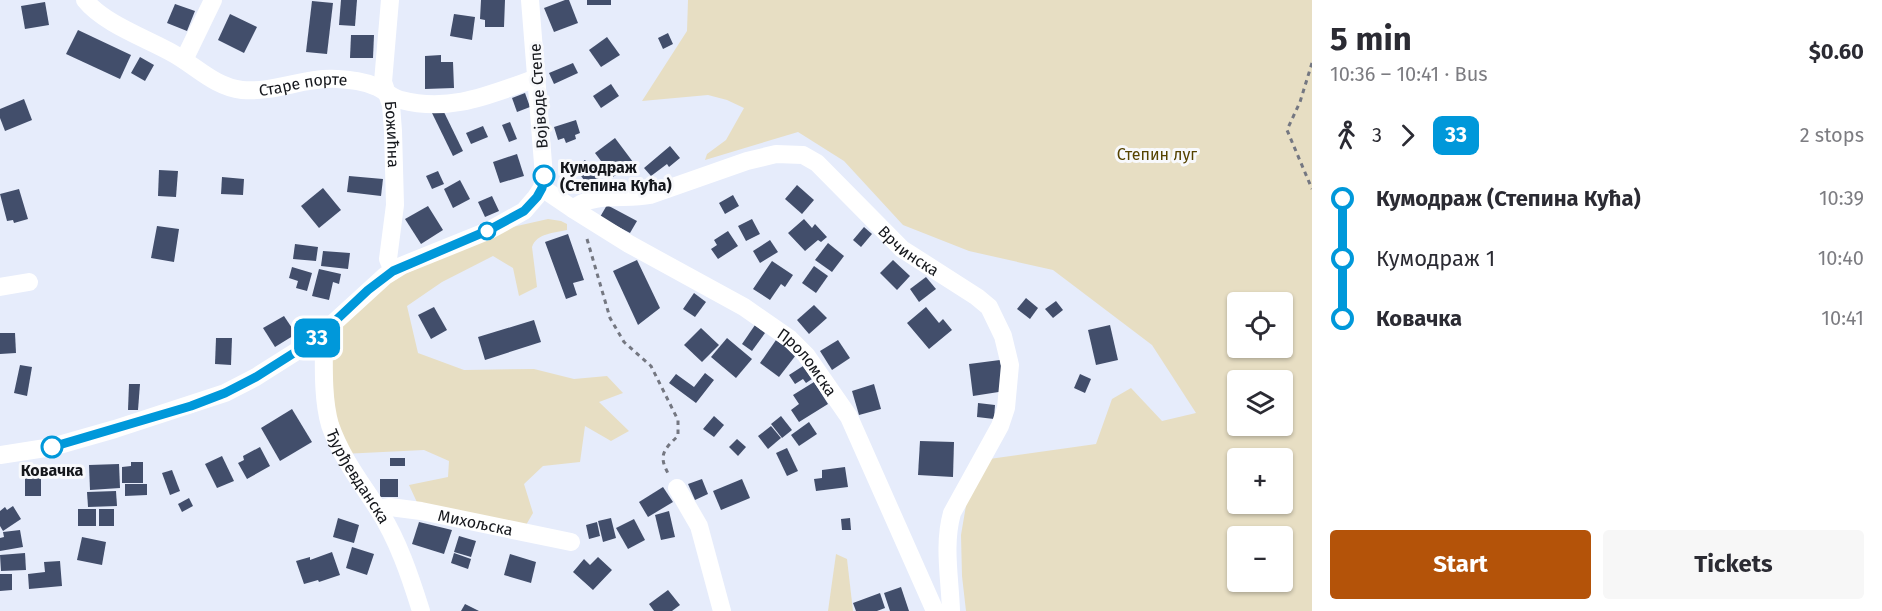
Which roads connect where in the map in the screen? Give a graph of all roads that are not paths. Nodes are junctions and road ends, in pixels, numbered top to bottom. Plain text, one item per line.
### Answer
1 (86, 0) edge
2 (213, 0) edge
3 (390, 0) edge
4 (530, 0) edge
5 (184, 60) junction
6 (537, 78) junction
7 (386, 93) junction
8 (542, 188) junction
9 (573, 209) junction
10 (393, 271) junction
11 (29, 282) dead end
12 (0, 287) edge
13 (324, 332) junction
14 (0, 455) edge
15 (677, 488) road end
16 (378, 509) junction
17 (571, 542) dead end
18 (421, 611) edge
19 (722, 611) edge
20 (935, 611) edge
21 (951, 611) edge

1 - 5 street, Старе порте
2 - 5 street
3 - 7 street, Божићна
4 - 6 street, Војводе Степе
5 - 7 street, Старе порте
6 - 7 street, Старе порте
6 - 8 street, Војводе Степе
7 - 10 street, Божићна
8 - 9 street
8 - 10 street
9 - 20 street, Проломска
9 - 21 street, Врчинска
10 - 13 street
11 - 12 street
13 - 14 street
13 - 16 street, Ђурђевданска
15 - 19 street
16 - 17 street, Михољска
16 - 18 street, Ђурђевданска

